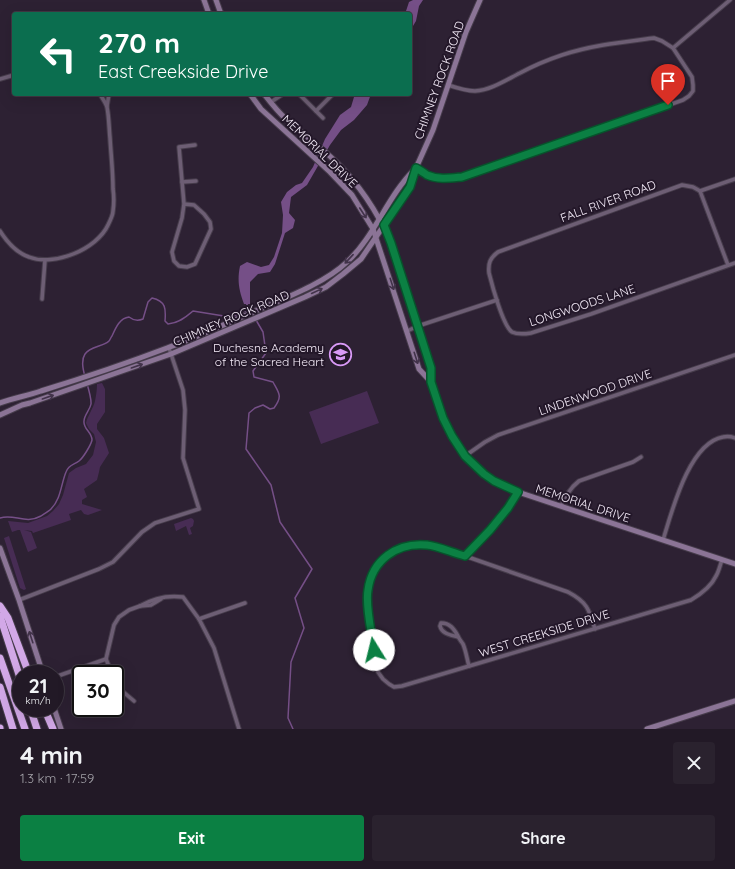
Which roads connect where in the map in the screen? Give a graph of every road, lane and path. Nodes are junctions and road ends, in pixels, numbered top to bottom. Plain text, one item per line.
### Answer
1 (204, 0) edge
2 (216, 0) edge
3 (480, 0) edge
4 (730, 0) edge
5 (208, 12) edge
6 (220, 12) edge
7 (673, 48) junction
8 (12, 76) edge
9 (0, 79) edge
10 (448, 86) junction
11 (101, 96) edge
12 (109, 96) edge
13 (251, 96) edge
14 (266, 96) edge
15 (280, 96) edge
16 (301, 96) edge
17 (331, 96) edge
18 (271, 102) junction
19 (107, 106) junction
20 (316, 111) junction
21 (323, 118) dead end
22 (195, 146) dead end
23 (416, 168) junction
24 (735, 179) edge
25 (196, 181) dead end
26 (182, 182) junction
27 (700, 191) junction
28 (184, 204) junction
29 (379, 219) junction
30 (384, 225) junction
31 (373, 229) junction
32 (0, 231) edge
33 (376, 236) junction
34 (45, 260) junction
35 (735, 262) edge
36 (728, 265) junction
37 (302, 290) junction
38 (305, 297) junction
39 (42, 298) dead end
40 (497, 300) junction
41 (418, 326) junction
42 (407, 331) junction
43 (169, 348) junction
44 (171, 354) junction
45 (735, 355) edge
46 (431, 382) junction
47 (30, 395) junction
48 (33, 402) junction
49 (0, 403) edge
50 (0, 415) edge
51 (735, 438) edge
52 (465, 456) junction
53 (641, 457) dead end
54 (518, 492) junction
55 (562, 506) junction
56 (663, 540) junction
57 (0, 548) edge
58 (465, 556) junction
59 (722, 560) junction
60 (735, 564) edge
61 (19, 600) junction
62 (245, 603) dead end
63 (0, 606) edge
64 (0, 616) edge
65 (200, 619) junction
66 (595, 629) junction
67 (458, 637) junction
68 (0, 658) edge
69 (106, 659) junction
70 (16, 665) edge
71 (26, 665) edge
72 (40, 665) edge
73 (108, 665) edge
74 (469, 666) junction
75 (64, 674) edge
76 (0, 687) edge
77 (124, 693) edge
78 (134, 701) dead end
79 (735, 701) edge
80 (33, 717) edge
81 (48, 717) edge
82 (57, 717) edge
83 (13, 729) edge
84 (25, 729) edge
85 (37, 729) edge
86 (53, 729) edge
87 (61, 729) edge
88 (239, 729) edge
89 (647, 729) edge

1 - 5 main road
2 - 6 main road
3 - 10 main road, CHIMNEY ROCK ROAD
4 - 7 street
7 - 10 street
7 - 23 street
8 - 9 street
10 - 23 main road, CHIMNEY ROCK ROAD
11 - 19 street
12 - 19 street
13 -> 31 main road, MEMORIAL DRIVE
14 - 18 main road, MEMORIAL DRIVE
15 - 18 street
16 - 20 street
17 - 20 street
18 - 29 main road, MEMORIAL DRIVE
19 - 34 street
20 - 21 street
22 - 26 street
23 - 29 main road, CHIMNEY ROCK ROAD
23 - 30 main road, CHIMNEY ROCK ROAD
24 - 27 street
25 - 26 street
26 - 28 street
27 - 36 street
27 - 40 street, FALL RIVER ROAD
28 - 28 street
29 - 30 main road, MEMORIAL DRIVE
29 - 31 main road, CHIMNEY ROCK ROAD
30 - 33 main road, CHIMNEY ROCK ROAD
30 - 41 main road, MEMORIAL DRIVE
31 - 33 main road, MEMORIAL DRIVE
31 -> 37 main road, CHIMNEY ROCK ROAD
32 - 34 street
38 -> 33 main road, CHIMNEY ROCK ROAD
33 -> 42 main road, MEMORIAL DRIVE
34 - 39 street
35 - 36 street, LONGWOODS LANE
36 - 40 street, LONGWOODS LANE
37 - 38 main road
37 - 43 main road, CHIMNEY ROCK ROAD
38 - 44 main road, CHIMNEY ROCK ROAD
40 - 41 street
41 - 42 street
41 - 46 main road, MEMORIAL DRIVE
42 -> 46 main road, MEMORIAL DRIVE
43 - 44 street
43 - 47 main road, CHIMNEY ROCK ROAD
48 -> 44 main road, CHIMNEY ROCK ROAD
44 - 61 street
45 - 52 street, LINDENWOOD DRIVE
46 - 52 main road, MEMORIAL DRIVE
47 - 48 main road
47 - 49 main road, CHIMNEY ROCK ROAD
48 - 50 main road, CHIMNEY ROCK ROAD
51 - 56 street
52 - 54 main road, MEMORIAL DRIVE
53 - 55 street
54 - 55 main road, MEMORIAL DRIVE
54 - 58 street
55 - 56 main road, MEMORIAL DRIVE
56 - 59 main road, MEMORIAL DRIVE
57 - 61 main road
58 - 66 street
58 - 74 street, WEST CREEKSIDE DRIVE
59 - 60 main road, MEMORIAL DRIVE
59 - 66 street, WEST CREEKSIDE DRIVE
72 -> 61 main road
62 - 65 street
63 - 71 highway
64 - 70 highway
65 - 69 street
65 - 88 street
66 - 74 street, WEST CREEKSIDE DRIVE
67 - 67 street
67 - 74 street
68 - 84 highway
69 - 73 street
69 - 75 street
76 - 83 highway
77 - 78 street
79 - 89 main road
80 - 85 highway
81 - 86 highway
82 - 87 main road

